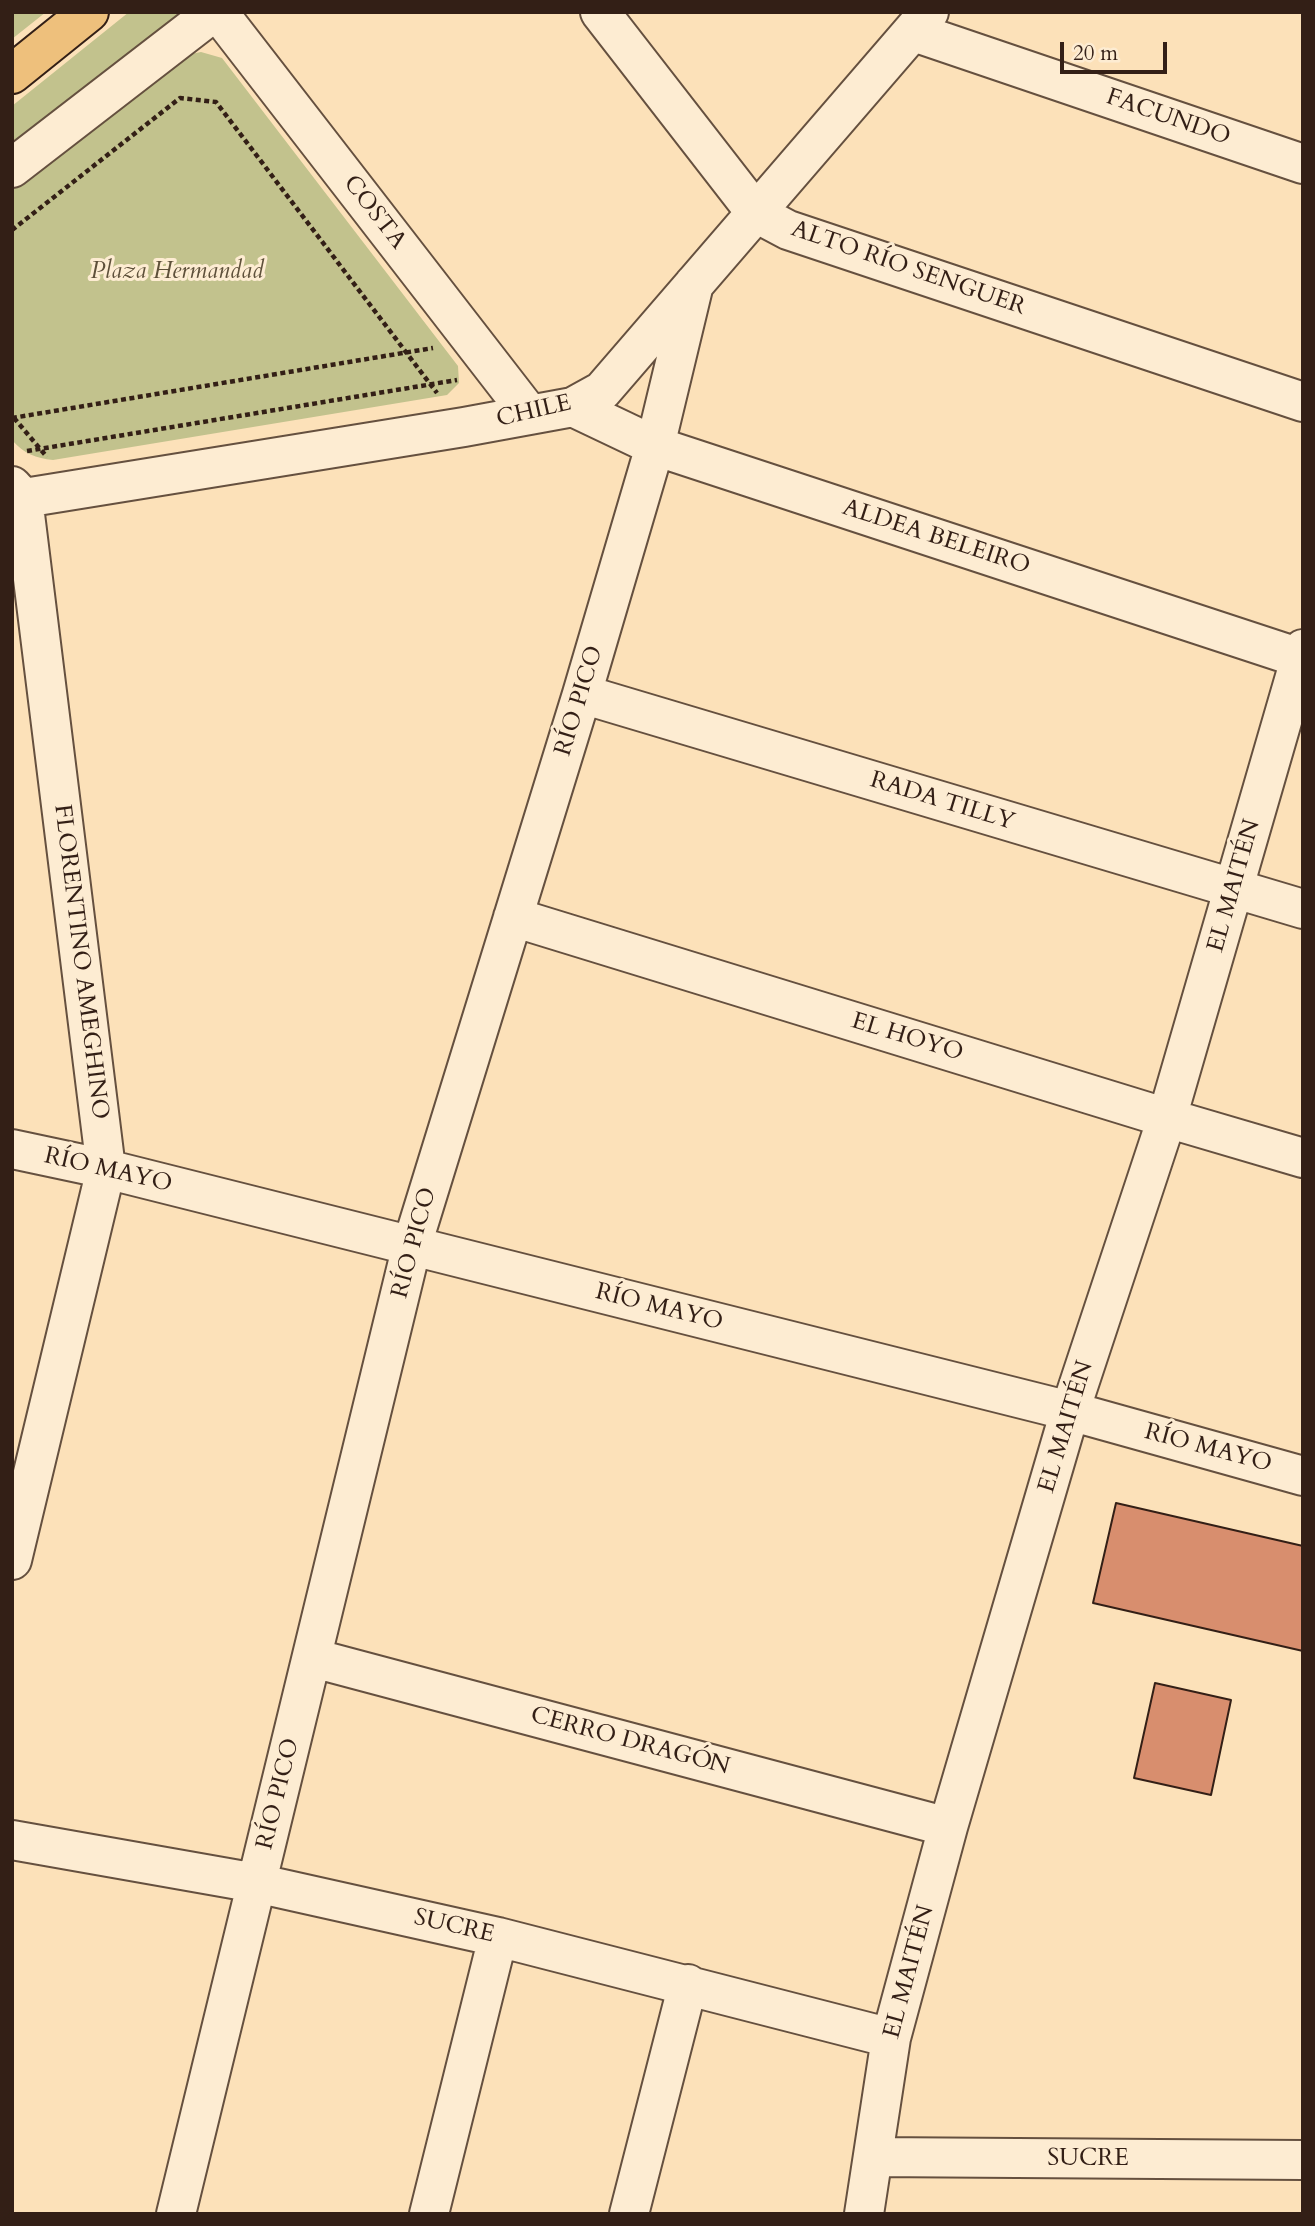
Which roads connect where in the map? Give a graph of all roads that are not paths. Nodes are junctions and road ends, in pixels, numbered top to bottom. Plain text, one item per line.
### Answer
1 (89, 12) edge
2 (216, 12) edge
3 (600, 12) edge
4 (921, 22) edge
5 (12, 74) edge
6 (1303, 164) edge
7 (12, 168) edge
8 (756, 213) junction
9 (694, 284) junction
10 (1303, 402) edge
11 (573, 407) junction
12 (530, 415) junction
13 (655, 446) junction
14 (17, 484) edge
15 (1302, 655) edge
16 (582, 694) junction
17 (1234, 889) junction
18 (1303, 909) edge
19 (513, 917) junction
20 (1167, 1118) junction
21 (12, 1149) edge
22 (1303, 1157) edge
23 (106, 1168) junction
24 (412, 1245) junction
25 (1070, 1411) junction
26 (1303, 1475) edge
27 (19, 1500) edge
28 (12, 1560) edge
29 (313, 1658) junction
30 (948, 1827) junction
31 (12, 1840) edge
32 (256, 1883) junction
33 (498, 1937) junction
34 (688, 1984) junction
35 (891, 2038) junction
36 (874, 2157) junction
37 (1303, 2160) edge
38 (176, 2214) edge
39 (429, 2214) edge
40 (629, 2214) edge
41 (864, 2214) edge

1 - 5 main road
2 - 7 street
2 - 12 street, COSTA
3 - 8 street, ALTO RÍO SENGUER
4 - 6 street, FACUNDO
4 - 8 street, CHILE
8 - 9 street, CHILE
8 - 10 street, ALTO RÍO SENGUER
9 - 11 street, CHILE
9 - 13 street, RÍO PICO
11 - 12 street, CHILE
11 - 13 street, ALDEA BELEIRO
12 - 14 street, CHILE
13 - 15 street, ALDEA BELEIRO
13 - 16 street, RÍO PICO
14 - 23 street, FLORENTINO AMEGHINO
15 - 17 street, EL MAITÉN
16 - 17 street, RADA TILLY
16 - 19 street, RÍO PICO
17 - 18 street, RADA TILLY
17 - 20 street, EL MAITÉN
19 - 20 street, EL HOYO
19 - 24 street, RÍO PICO
20 - 22 street, EL HOYO
20 - 25 street, EL MAITÉN
21 - 23 street, RÍO MAYO
23 - 24 street, RÍO MAYO
23 - 27 street, FLORENTINO AMEGHINO
24 - 25 street, RÍO MAYO
24 - 29 street, RÍO PICO
25 - 26 street, RÍO MAYO
25 - 30 street, EL MAITÉN
27 - 28 street, FLORENTINO AMEGHINO
29 - 30 street, CERRO DRAGÓN
29 - 32 street, RÍO PICO
30 - 35 street, EL MAITÉN
31 - 32 street, SUCRE
32 - 33 street, SUCRE
32 - 38 street, RÍO PICO
33 - 34 street, SUCRE
33 - 39 street
34 - 35 street, SUCRE
34 - 40 street
35 - 36 street, EL MAITÉN
36 - 37 street, SUCRE
36 - 41 street, EL MAITÉN

